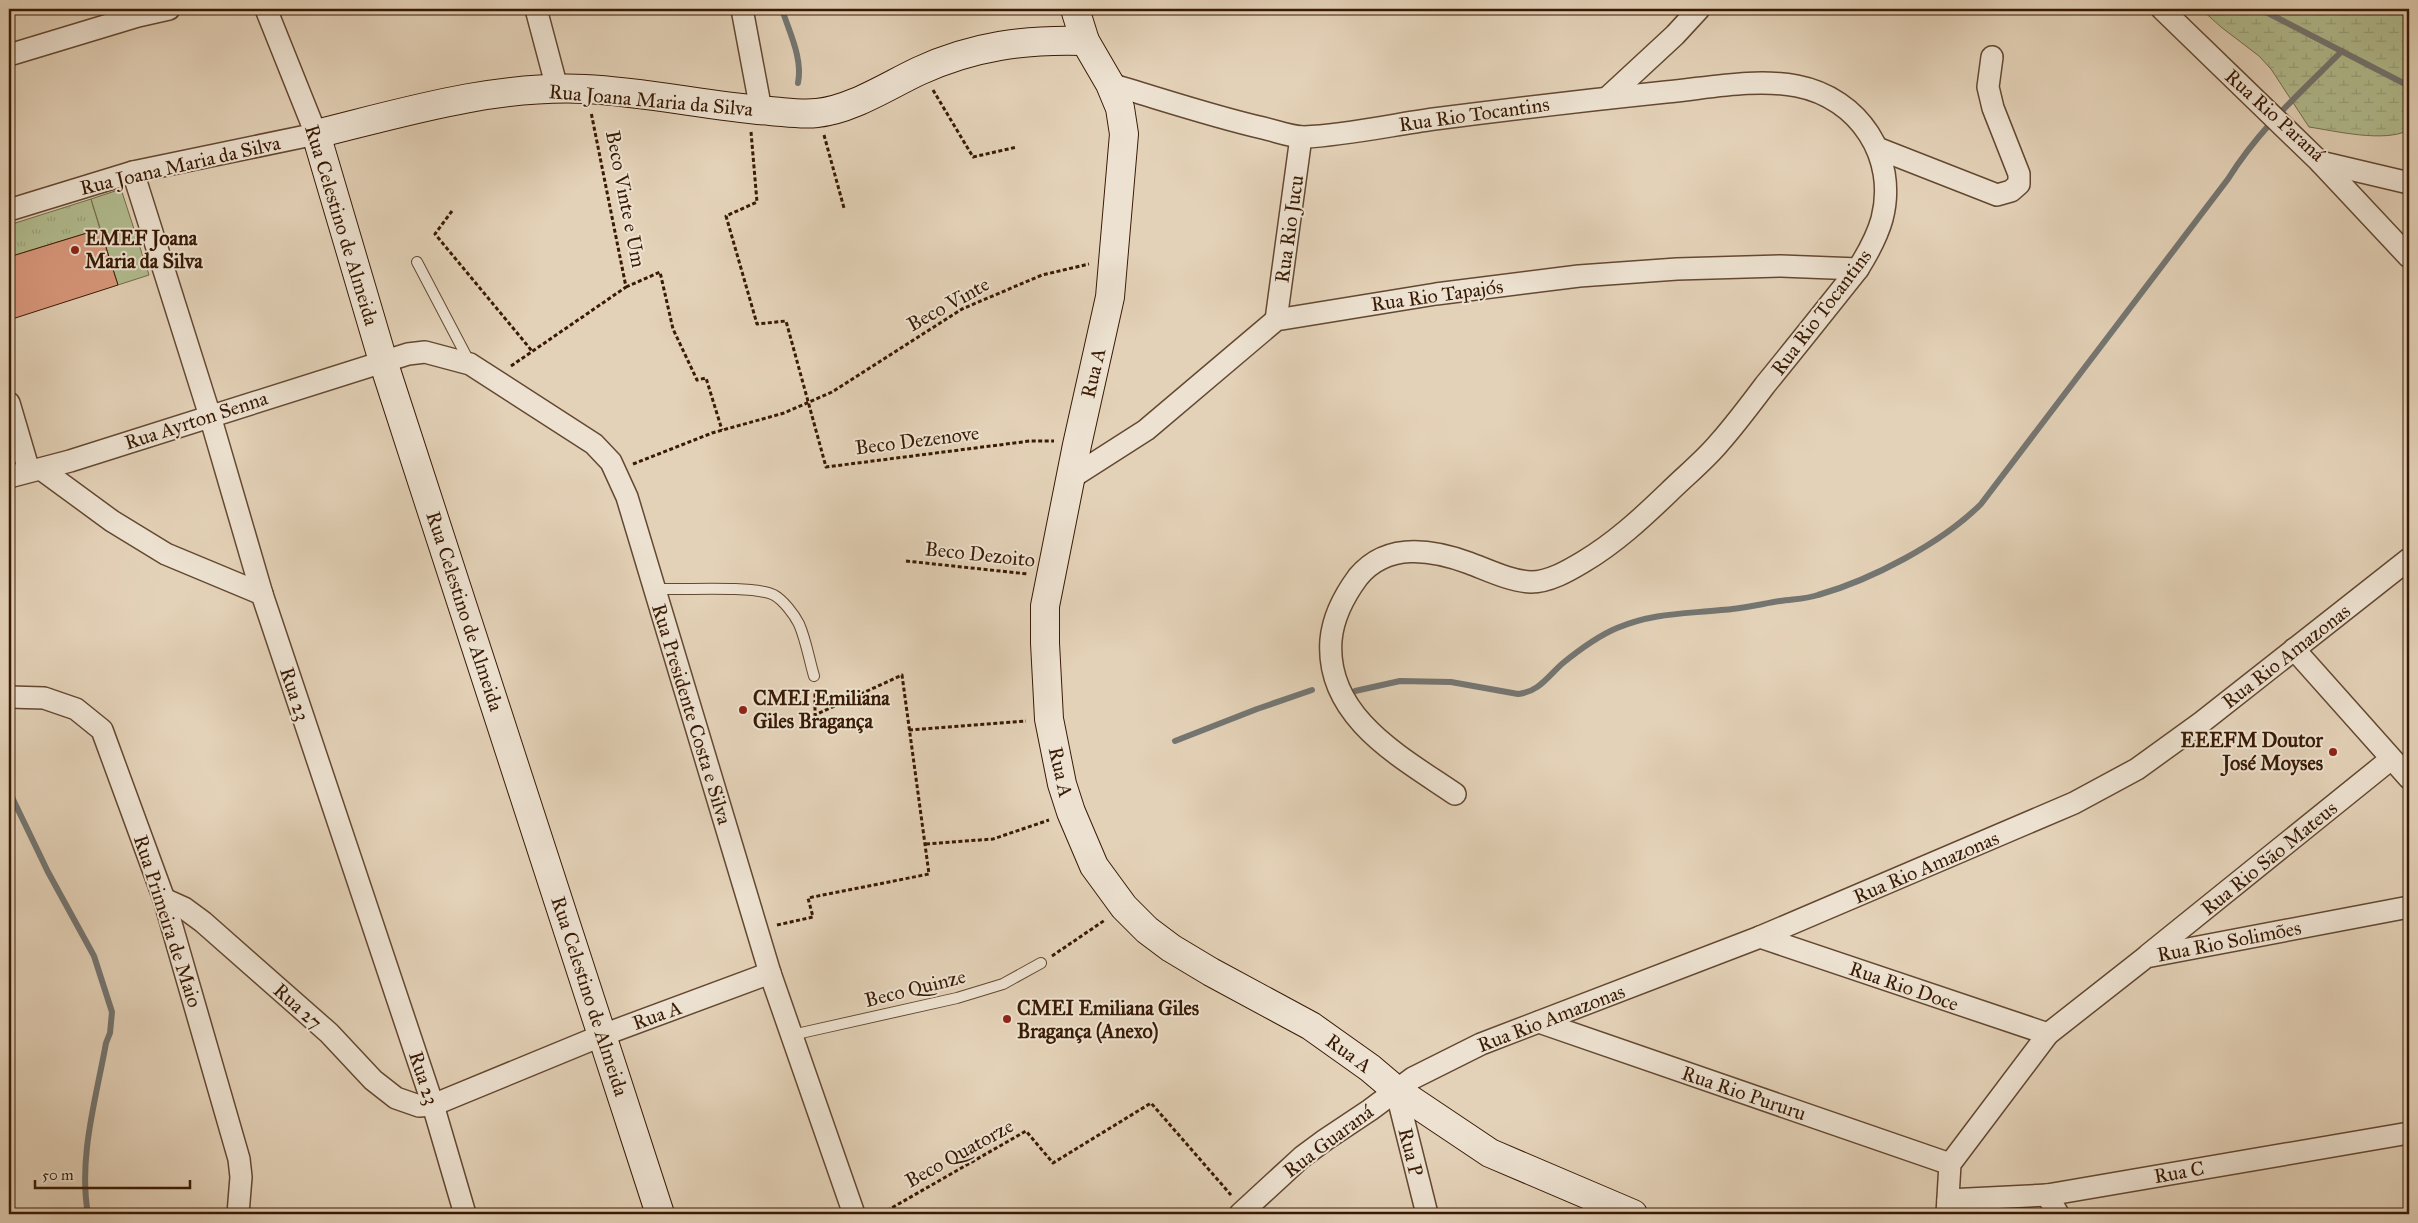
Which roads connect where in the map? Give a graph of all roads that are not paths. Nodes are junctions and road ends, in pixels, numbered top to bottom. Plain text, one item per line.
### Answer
1 (169, 9) edge
2 (266, 9) edge
3 (536, 9) edge
4 (742, 9) edge
5 (1075, 9) edge
6 (1699, 9) edge
7 (2162, 9) edge
8 (1085, 41) junction
9 (9, 55) edge
10 (1992, 57) dead end
11 (1110, 84) junction
12 (557, 88) junction
13 (1607, 98) junction
14 (755, 110) junction
15 (316, 134) junction
16 (1301, 137) junction
17 (1877, 148) junction
18 (2320, 162) junction
19 (133, 172) junction
20 (2409, 183) edge
21 (9, 210) edge
22 (2409, 257) edge
23 (418, 262) dead end
24 (1858, 269) junction
25 (1276, 320) junction
26 (384, 361) junction
27 (470, 364) junction
28 (9, 403) edge
29 (210, 416) junction
30 (26, 472) edge
31 (1071, 478) junction
32 (2409, 559) edge
33 (655, 590) junction
34 (262, 594) junction
35 (2294, 649) junction
36 (814, 676) road end
37 (9, 697) edge
38 (2391, 759) junction
39 (2409, 778) edge
40 (1455, 794) dead end
41 (164, 898) junction
42 (2409, 907) edge
43 (1760, 937) junction
44 (2146, 956) junction
45 (1041, 963) road end
46 (770, 973) junction
47 (1539, 1022) junction
48 (2048, 1034) junction
49 (603, 1035) junction
50 (792, 1035) junction
51 (1396, 1090) junction
52 (433, 1105) junction
53 (2409, 1133) edge
54 (1950, 1164) junction
55 (2047, 1194) junction
56 (1947, 1207) edge
57 (243, 1210) edge
58 (1242, 1213) edge
59 (465, 1214) edge
60 (660, 1214) edge
61 (854, 1214) edge
62 (1427, 1214) edge
63 (1633, 1214) edge
64 (2058, 1214) edge

1 - 9 street
2 - 15 street, Rua Celestino de Almeida
3 - 12 street
4 - 14 street
5 - 8 street, Rua A
6 - 13 street
7 - 18 street, Rua Rio Paraná
8 - 11 street, Rua A
8 - 14 street, Rua Joana Maria da Silva
10 - 17 street
11 - 16 street, Rua Rio Tocantins
11 - 31 street, Rua A
12 - 14 street, Rua Joana Maria da Silva
12 - 15 street, Rua Joana Maria da Silva
13 - 16 street, Rua Rio Tocantins
13 - 17 street, Rua Rio Tocantins
15 - 19 street, Rua Joana Maria da Silva
15 - 26 street, Rua Celestino de Almeida
16 - 25 street, Rua Rio Jucu
17 - 24 street, Rua Rio Tocantins
18 - 20 street, Rua Rio Paraná
18 - 22 street
19 - 21 street, Rua Joana Maria da Silva
19 - 29 street, Rua 23
23 - 27 lane
24 - 25 street, Rua Rio Tapajós
24 - 40 street, Rua Rio Tocantins
25 - 31 street
26 - 27 street, Rua Presidente Costa e Silva
26 - 29 street, Rua Ayrton Senna
26 - 49 street, Rua Celestino de Almeida
27 - 33 street, Rua Presidente Costa e Silva
28 - 30 street
29 - 30 street, Rua Ayrton Senna
29 - 34 street, Rua 23
30 - 34 street
31 - 51 street, Rua A
32 - 35 street, Rua Rio Amazonas
33 - 36 lane
33 - 46 street, Rua Presidente Costa e Silva
34 - 52 street, Rua 23
35 - 38 street
35 - 43 street, Rua Rio Amazonas
37 - 41 street, Rua Primeira de Maio
38 - 39 street
38 - 44 street, Rua Rio São Mateus
41 - 52 street, Rua 27
41 - 57 street, Rua Primeira de Maio
42 - 44 street, Rua Rio Solimões
43 - 47 street, Rua Rio Amazonas
43 - 48 street, Rua Rio Doce
44 - 48 street, Rua Rio Solimões
45 - 50 lane, Beco Quinze
46 - 49 street, Rua A
46 - 50 street, Rua Presidente Costa e Silva
47 - 51 street, Rua Rio Amazonas
47 - 54 street, Rua Rio Pururu
48 - 54 street, Rua Rio Solimões
49 - 52 street, Rua A
49 - 60 street, Rua Celestino de Almeida
50 - 61 street, Rua Presidente Costa e Silva
51 - 58 street, Rua Guaraná
51 - 62 street, Rua P
51 - 63 street, Rua A
52 - 59 street, Rua 23
53 - 55 street, Rua C
54 - 56 street
55 - 56 street, Rua C
55 - 64 street

